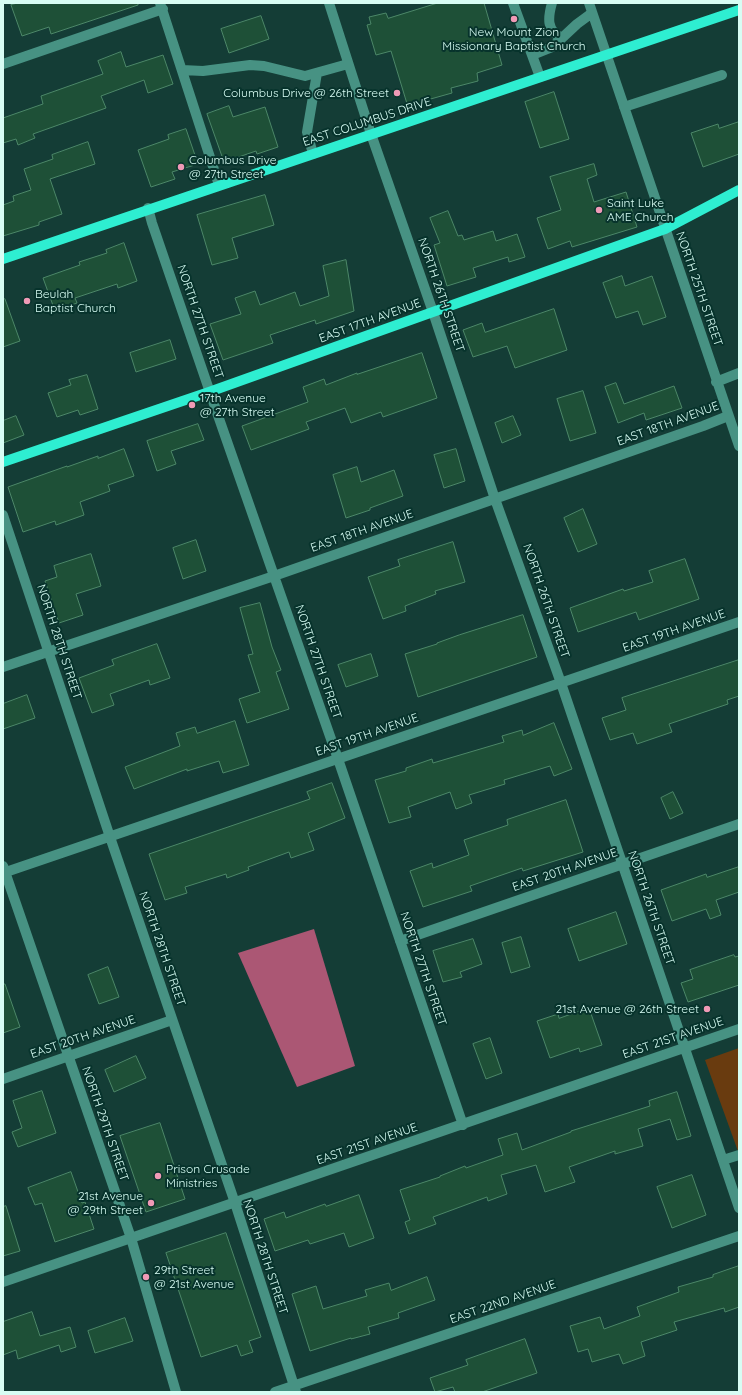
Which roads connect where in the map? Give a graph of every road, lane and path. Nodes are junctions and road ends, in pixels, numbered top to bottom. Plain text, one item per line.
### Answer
1 (329, 3) edge
2 (513, 3) edge
3 (552, 3) edge
4 (588, 3) edge
5 (162, 6) edge
6 (739, 10) edge
7 (592, 13) junction
8 (562, 38) junction
9 (532, 55) junction
10 (606, 55) junction
11 (3, 64) edge
12 (348, 64) junction
13 (182, 70) junction
14 (317, 73) junction
15 (722, 75) dead end
16 (540, 77) junction
17 (624, 107) junction
18 (371, 134) junction
19 (313, 154) junction
20 (219, 185) junction
21 (739, 190) edge
22 (148, 208) junction
23 (665, 229) junction
24 (3, 258) edge
25 (433, 312) junction
26 (739, 373) edge
27 (716, 382) junction
28 (209, 392) junction
29 (728, 416) junction
30 (739, 446) edge
31 (3, 462) edge
32 (495, 499) junction
33 (3, 515) edge
34 (274, 576) junction
35 (739, 622) edge
36 (49, 652) junction
37 (3, 667) edge
38 (561, 683) junction
39 (338, 759) junction
40 (739, 824) edge
41 (110, 836) junction
42 (623, 864) junction
43 (4, 870) edge
44 (400, 941) junction
45 (172, 1020) junction
46 (739, 1029) edge
47 (684, 1048) junction
48 (69, 1056) junction
49 (3, 1079) edge
50 (462, 1125) junction
51 (739, 1155) edge
52 (722, 1160) junction
53 (234, 1203) junction
54 (739, 1208) edge
55 (739, 1236) edge
56 (131, 1238) junction
57 (3, 1282) edge
58 (294, 1389) edge
59 (176, 1392) edge
60 (275, 1392) edge

1 - 12 street, NORTH 26TH STREET
2 - 9 street
3 - 8 street
4 - 7 street, NORTH 25TH STREET
5 - 11 street
5 - 13 street
6 - 10 main road, EAST COLUMBUS DRIVE
7 - 8 street
7 - 10 street, NORTH 25TH STREET
8 - 9 street
9 - 16 street
10 - 16 main road, EAST COLUMBUS DRIVE
10 - 17 street, NORTH 25TH STREET
12 - 14 street
12 - 18 street, NORTH 26TH STREET
13 - 14 street
13 - 20 street
14 - 19 street
15 - 17 street
16 - 18 main road, EAST COLUMBUS DRIVE
17 - 23 street, NORTH 25TH STREET
18 - 19 main road, EAST COLUMBUS DRIVE
18 - 25 street, NORTH 26TH STREET
19 - 20 main road, EAST COLUMBUS DRIVE
20 - 22 main road, EAST COLUMBUS DRIVE
21 - 23 main road, EAST 17TH AVENUE
22 - 24 main road, EAST COLUMBUS DRIVE
22 - 28 street, NORTH 27TH STREET
23 - 25 main road, EAST 17TH AVENUE
23 - 27 street, NORTH 25TH STREET
25 - 28 main road, EAST 17TH AVENUE
25 - 32 street, NORTH 26TH STREET
26 - 27 street, EAST 18TH AVENUE
27 - 29 street, NORTH 25TH STREET
28 - 31 main road, EAST 17TH AVENUE
28 - 34 street, NORTH 27TH STREET
29 - 30 street, NORTH 25TH STREET
29 - 32 street, EAST 18TH AVENUE
32 - 34 street, EAST 18TH AVENUE
32 - 38 street, NORTH 26TH STREET
33 - 36 street, NORTH 28TH STREET
34 - 36 street, EAST 18TH AVENUE
34 - 39 street, NORTH 27TH STREET
35 - 38 street, EAST 19TH AVENUE
36 - 37 street, EAST 18TH AVENUE
36 - 41 street, NORTH 28TH STREET
38 - 39 street, EAST 19TH AVENUE
38 - 42 street, NORTH 26TH STREET
39 - 41 street, EAST 19TH AVENUE
39 - 44 street, NORTH 27TH STREET
40 - 42 street, EAST 20TH AVENUE
41 - 43 street, EAST 19TH AVENUE
41 - 45 street, NORTH 28TH STREET
42 - 44 street, EAST 20TH AVENUE
42 - 47 street, NORTH 26TH STREET
43 - 48 street, NORTH 29TH STREET
44 - 50 street, NORTH 27TH STREET
45 - 48 street, EAST 20TH AVENUE
45 - 53 street, NORTH 28TH STREET
46 - 47 street, EAST 21ST AVENUE
47 - 50 street, EAST 21ST AVENUE
47 - 52 street, NORTH 26TH STREET
48 - 49 street, EAST 20TH AVENUE
48 - 56 street, NORTH 29TH STREET
50 - 53 street, EAST 21ST AVENUE
51 - 52 street
52 - 54 street, NORTH 26TH STREET
53 - 56 street, EAST 21ST AVENUE
53 - 58 street, NORTH 28TH STREET
55 - 58 street, EAST 22ND AVENUE
56 - 57 street, EAST 21ST AVENUE
56 - 59 street, NORTH 29TH STREET
58 - 60 street, EAST 22ND AVENUE

